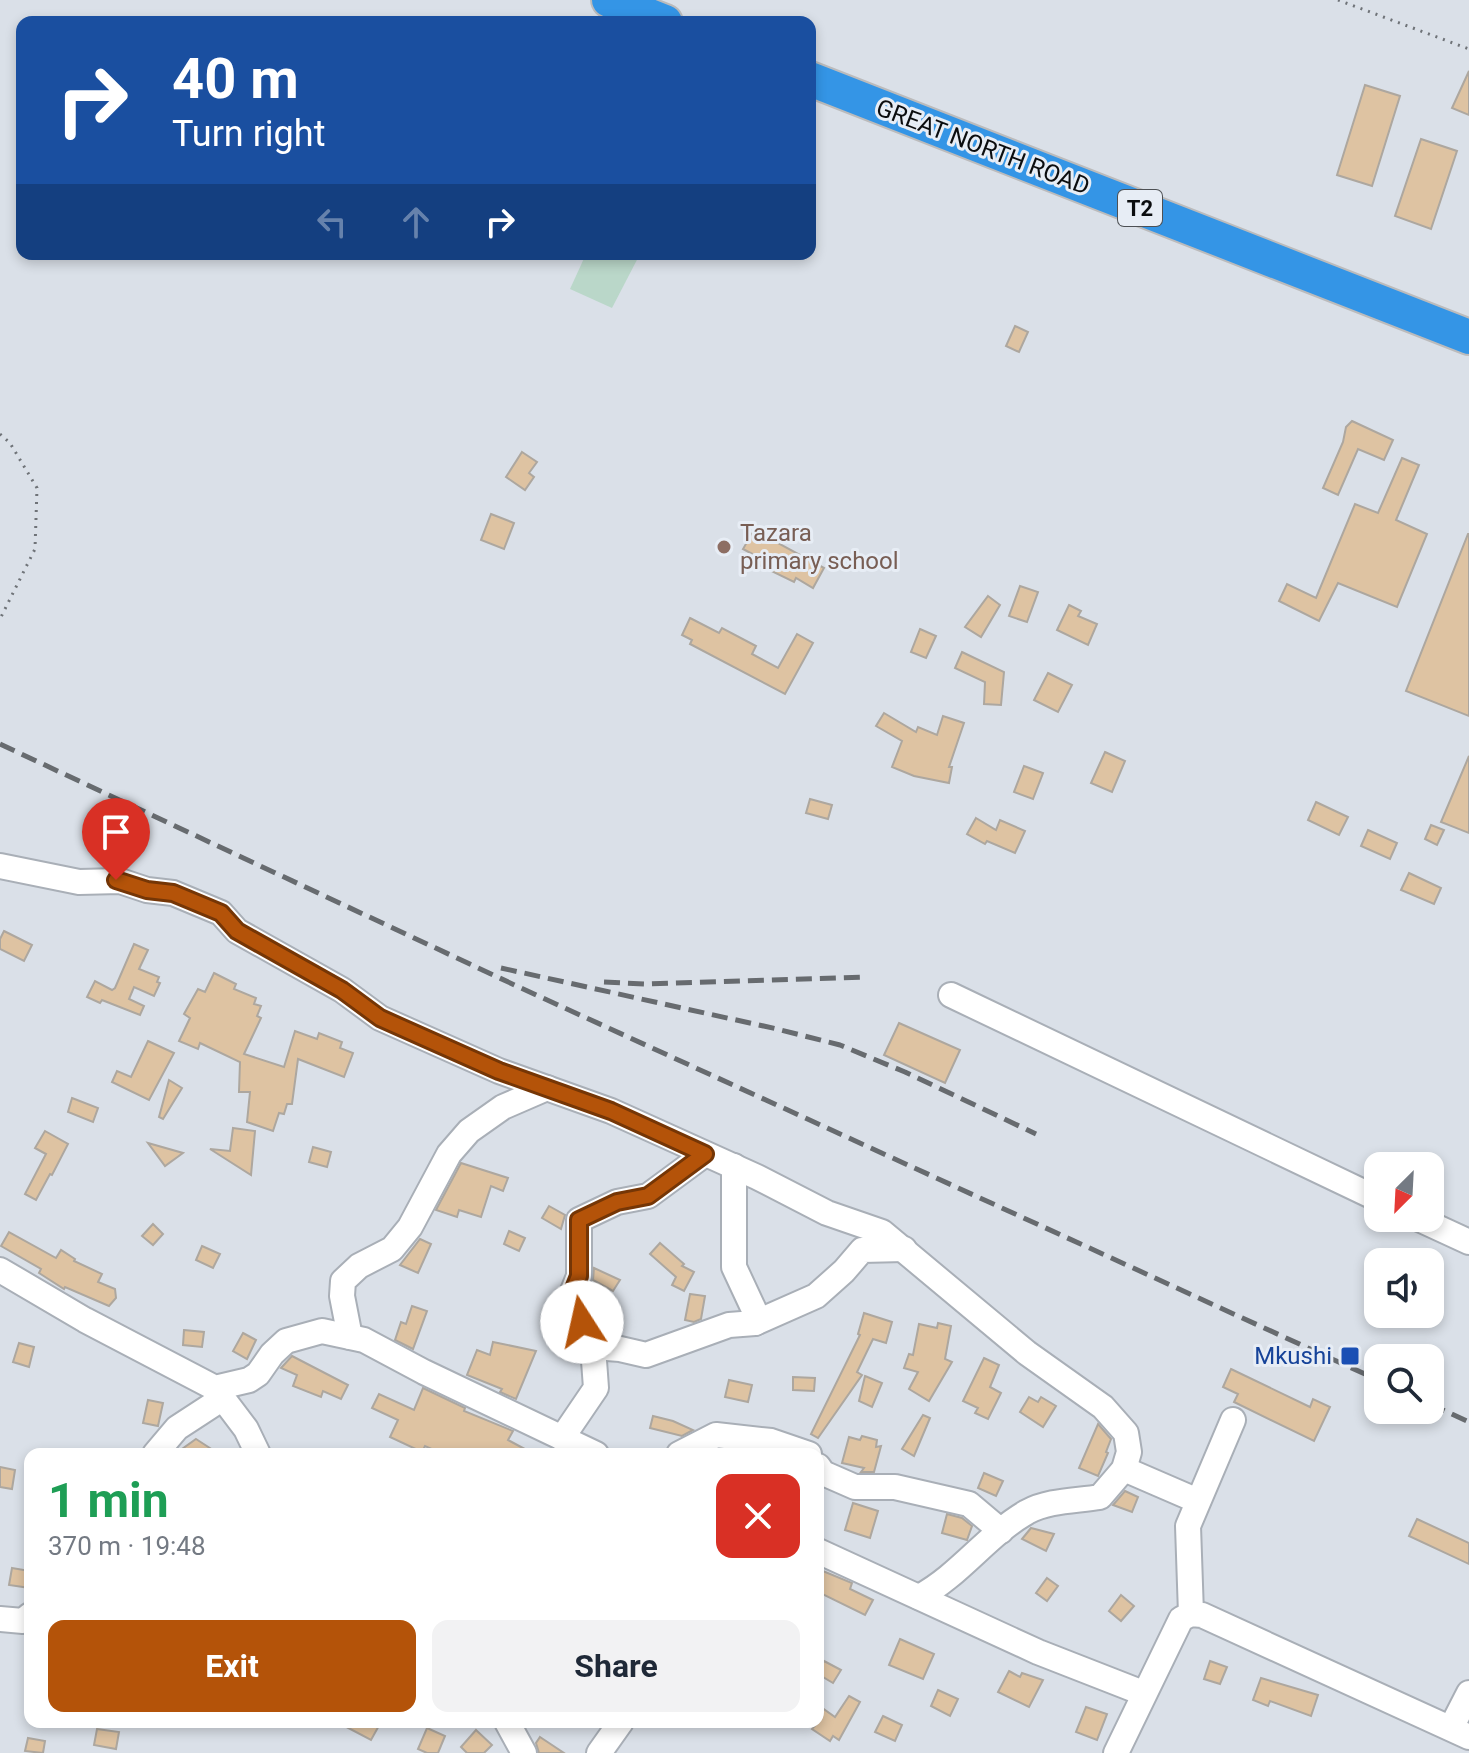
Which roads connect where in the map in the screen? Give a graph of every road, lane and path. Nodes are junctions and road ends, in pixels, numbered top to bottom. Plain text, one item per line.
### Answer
1 (1338, 0) edge
2 (627, 3) edge
3 (653, 16) edge
4 (1469, 49) edge
5 (816, 81) edge
6 (1469, 337) edge
7 (0, 434) edge
8 (0, 619) edge
9 (0, 866) edge
10 (951, 995) dead end
11 (547, 1088) junction
12 (705, 1154) junction
13 (734, 1166) junction
14 (1364, 1192) edge
15 (1444, 1230) edge
16 (1469, 1242) edge
17 (904, 1249) junction
18 (0, 1270) edge
19 (755, 1323) junction
20 (350, 1337) junction
21 (593, 1347) junction
22 (219, 1393) junction
23 (1233, 1420) dead end
24 (562, 1438) junction
25 (160, 1448) edge
26 (255, 1448) edge
27 (583, 1448) edge
28 (691, 1448) edge
29 (791, 1448) edge
30 (1124, 1469) junction
31 (824, 1473) edge
32 (1198, 1501) junction
33 (1001, 1531) junction
34 (824, 1554) edge
35 (919, 1597) junction
36 (1191, 1614) junction
37 (0, 1619) edge
38 (24, 1620) edge
39 (1143, 1693) junction
40 (1469, 1693) edge
41 (510, 1728) edge
42 (617, 1728) edge
43 (1460, 1732) edge
44 (524, 1753) edge
45 (599, 1753) edge
46 (1116, 1753) edge

1 - 4 path
2 - 3 highway
5 - 6 highway, GREAT NORTH ROAD / T2
7 - 8 path
9 - 11 street
10 - 14 street
11 - 12 street
11 - 20 street
12 - 13 street
12 - 21 street
13 - 17 street
13 - 19 street
15 - 16 street
17 - 19 street
17 - 30 street
18 - 22 street
19 - 21 street
20 - 22 street
20 - 24 street
21 - 24 street
22 - 25 street
22 - 26 street
23 - 32 street
24 - 27 street
28 - 29 street
30 - 32 street
30 - 33 street
31 - 33 street
32 - 36 street
33 - 35 street
34 - 35 street
35 - 39 street
36 - 39 street
36 - 43 street
37 - 38 street
39 - 46 street
40 - 43 street
41 - 44 street
42 - 45 street

